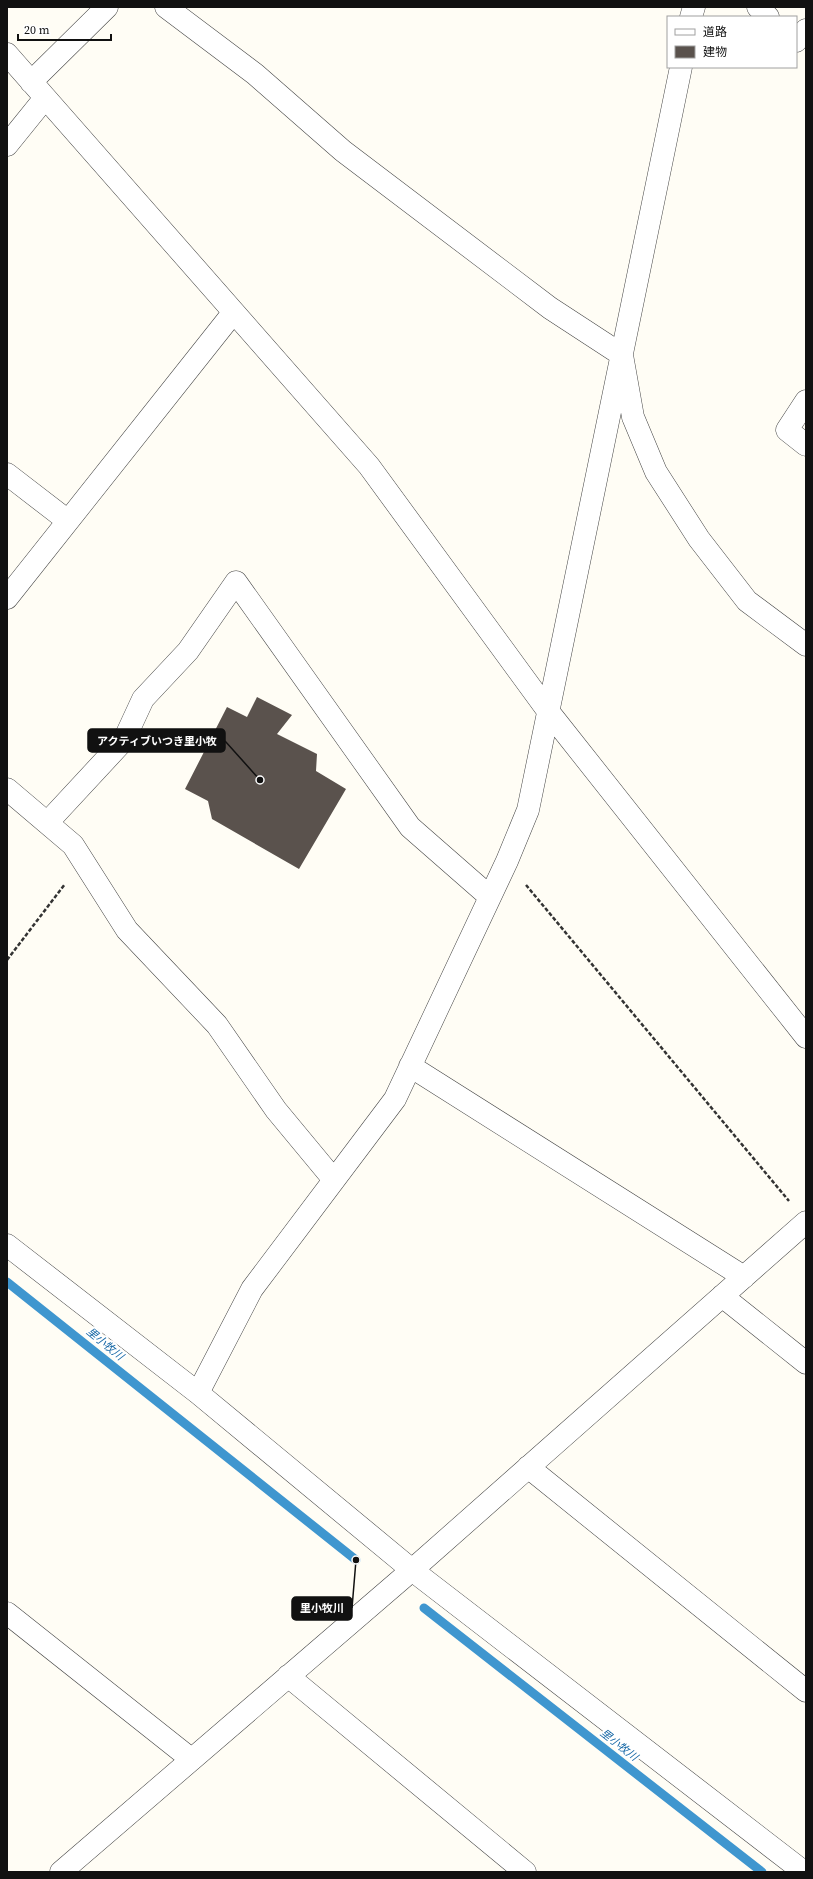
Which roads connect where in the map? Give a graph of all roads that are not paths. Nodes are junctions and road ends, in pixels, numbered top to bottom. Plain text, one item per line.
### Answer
1 (108, 7) edge
2 (166, 7) edge
3 (758, 7) edge
4 (767, 16) edge
5 (806, 30) edge
6 (797, 40) edge
7 (797, 46) edge
8 (7, 54) edge
9 (806, 55) edge
10 (681, 68) edge
11 (31, 82) junction
12 (45, 98) junction
13 (7, 145) edge
14 (233, 313) junction
15 (622, 355) junction
16 (806, 401) edge
17 (806, 445) edge
18 (7, 474) edge
19 (68, 521) junction
20 (7, 598) edge
21 (806, 645) edge
22 (548, 711) junction
23 (7, 790) edge
24 (47, 823) junction
25 (490, 897) junction
26 (806, 1037) edge
27 (410, 1066) junction
28 (334, 1180) junction
29 (806, 1222) edge
30 (7, 1245) edge
31 (744, 1277) junction
32 (722, 1296) junction
33 (806, 1363) edge
34 (198, 1393) junction
35 (528, 1467) junction
36 (412, 1570) junction
37 (7, 1613) edge
38 (288, 1676) junction
39 (806, 1691) edge
40 (191, 1759) junction
41 (61, 1872) edge
42 (525, 1872) edge
43 (804, 1872) edge

1 - 11 street
2 - 15 street
3 - 4 street
5 - 6 street
7 - 9 street
8 - 11 street
10 - 15 street
11 - 12 street
12 - 13 street
12 - 14 street
14 - 19 street
14 - 22 street
15 - 21 street
15 - 22 street
16 - 17 street
18 - 19 street
19 - 20 street
22 - 25 street
22 - 26 street
23 - 24 street
24 - 25 street
24 - 28 street
25 - 27 street
27 - 28 street
27 - 31 street
28 - 34 street
29 - 31 street
30 - 34 street
31 - 32 street
32 - 33 street
32 - 35 street
34 - 36 street
35 - 36 street
35 - 39 street
36 - 38 street
36 - 43 street
37 - 40 street
38 - 40 street
38 - 42 street
40 - 41 street

